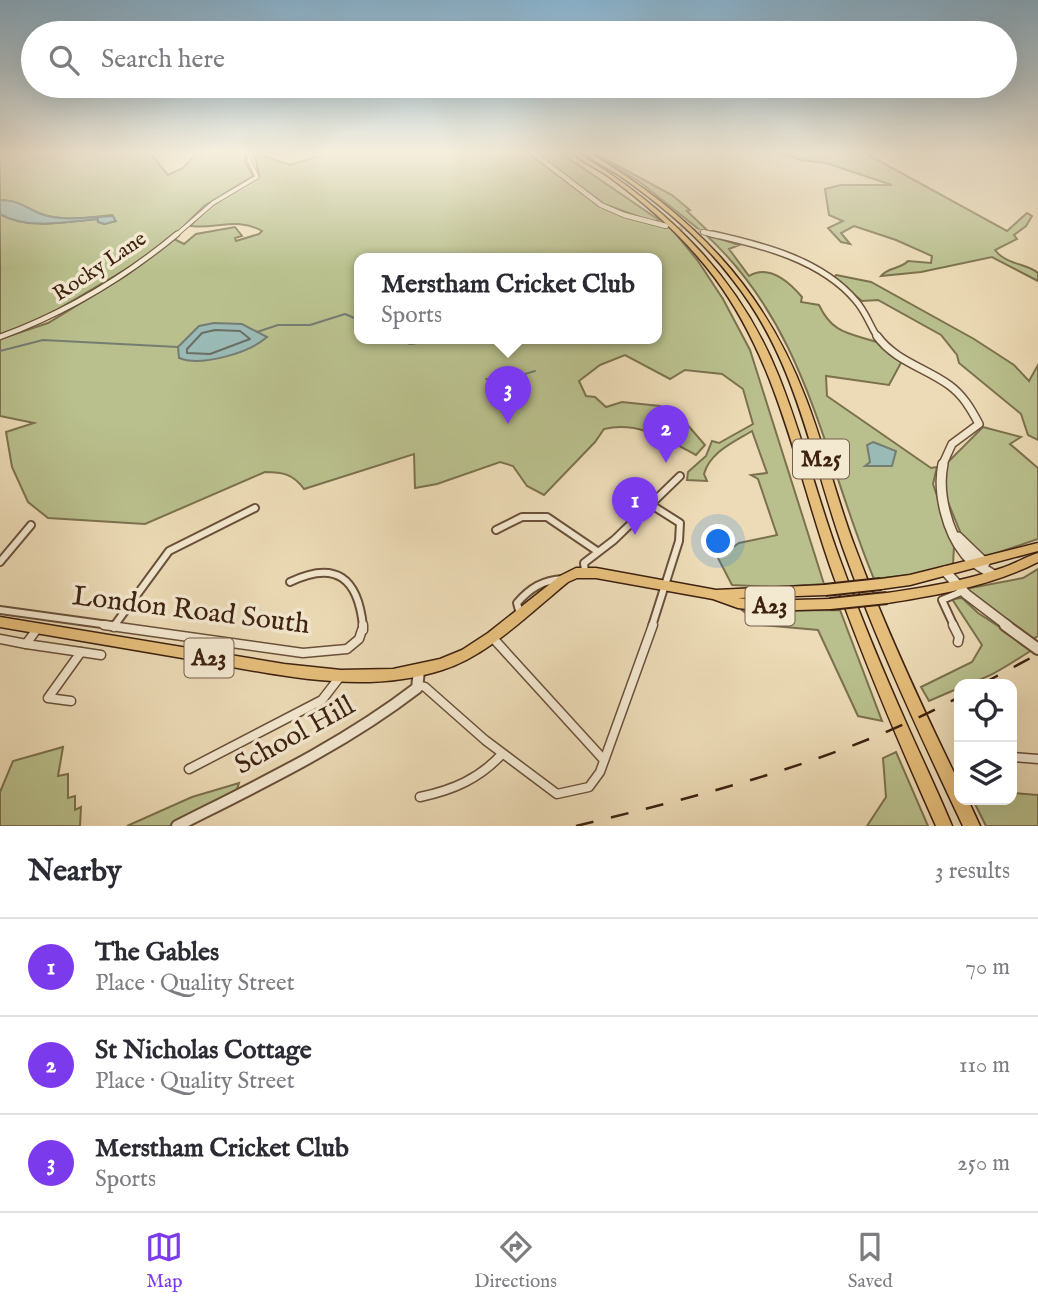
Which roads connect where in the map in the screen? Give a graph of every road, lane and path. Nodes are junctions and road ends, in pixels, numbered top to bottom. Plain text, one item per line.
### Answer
1 (234, 192) edge
2 (583, 192) edge
3 (632, 192) edge
4 (646, 192) edge
5 (666, 226) tunnel mouth
6 (704, 233) tunnel mouth
7 (0, 337) edge
8 (680, 476) dead end
9 (650, 504) junction
10 (255, 508) dead end
11 (31, 525) dead end
12 (496, 530) dead end
13 (957, 537) junction
14 (1038, 547) edge
15 (962, 550) junction
16 (597, 551) junction
17 (1038, 557) edge
18 (0, 562) edge
19 (979, 562) junction
20 (951, 570) junction
21 (585, 572) junction
22 (992, 574) junction
23 (290, 582) dead end
24 (666, 588) junction
25 (958, 588) junction
26 (712, 594) junction
27 (0, 610) edge
28 (65, 620) junction
29 (0, 622) edge
30 (114, 627) junction
31 (37, 629) junction
32 (56, 632) junction
33 (492, 637) junction
34 (0, 639) edge
35 (958, 642) dead end
36 (26, 643) junction
37 (1038, 649) edge
38 (81, 652) junction
39 (101, 655) dead end
40 (419, 671) junction
41 (341, 676) junction
42 (418, 685) junction
43 (71, 701) dead end
44 (502, 754) junction
45 (1017, 757) edge
46 (1038, 759) edge
47 (604, 760) junction
48 (189, 769) dead end
49 (419, 797) dead end
50 (177, 826) edge
51 (944, 826) edge
52 (972, 826) edge

1 - 7 street, Rocky Lane
2 - 5 street
3 - 51 highway, M25
4 - 52 highway, M25
6 - 13 street
8 - 9 street
9 - 16 street
9 - 24 street
10 - 30 street
11 - 18 street
12 - 16 street
13 - 15 street
13 - 19 street
14 - 19 main road, A23
15 - 19 street
15 - 20 street
16 - 21 street
17 - 22 main road, A23
19 - 20 main road, A23
19 - 22 street
20 - 25 street
20 - 26 main road, A23, bridge
21 - 24 main road, A23
21 - 33 main road, A23
22 - 25 main road, A23
23 - 30 street, London Road South
24 - 26 main road, A23
24 - 47 street
25 - 26 main road, A23, bridge
25 - 35 street
25 - 37 street
27 - 28 street, London Road South
28 - 30 street, London Road South
28 - 32 street
29 - 31 main road, London Road South / A23
31 - 32 main road, London Road South / A23
31 - 36 street
32 - 41 main road, London Road South / A23
33 - 40 main road, A23
33 - 47 street
34 - 36 street
36 - 38 street
38 - 39 street
38 - 43 street
40 - 41 main road, London Road South / A23
40 - 42 street
41 - 48 street
42 - 44 street
42 - 50 street, School Hill
44 - 47 street
44 - 49 street
45 - 46 street

